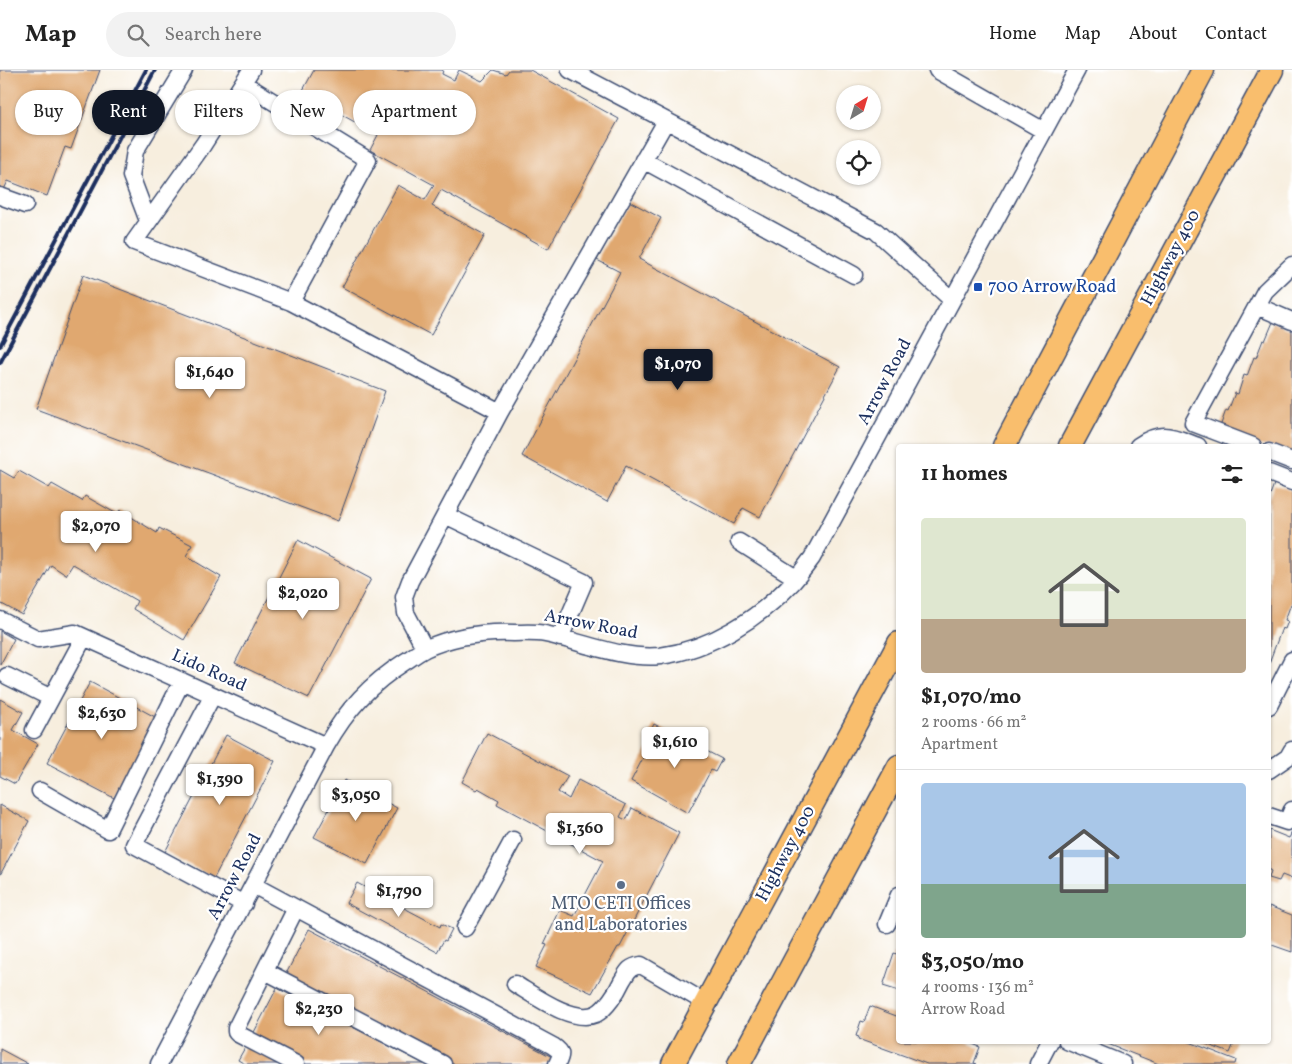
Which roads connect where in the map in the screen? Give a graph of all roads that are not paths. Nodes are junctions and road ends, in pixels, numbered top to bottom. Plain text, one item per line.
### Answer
1 (184, 70) edge
2 (570, 70) edge
3 (937, 70) edge
4 (1077, 70) edge
5 (1203, 70) edge
6 (1272, 70) edge
7 (247, 76) edge
8 (666, 121) junction
9 (1044, 130) junction
10 (643, 160) junction
11 (0, 196) edge
12 (25, 205) dead end
13 (148, 221) junction
14 (1292, 265) edge
15 (854, 275) dead end
16 (952, 300) junction
17 (291, 302) junction
18 (1256, 306) junction
19 (1292, 321) edge
20 (500, 412) junction
21 (1005, 444) edge
22 (1071, 444) edge
23 (1141, 444) edge
24 (1192, 444) edge
25 (1248, 444) edge
26 (1271, 453) edge
27 (1292, 461) edge
28 (1271, 474) edge
29 (1292, 482) edge
30 (445, 515) junction
31 (739, 542) dead end
32 (796, 578) junction
33 (0, 620) edge
34 (79, 635) junction
35 (560, 638) junction
36 (425, 649) junction
37 (896, 649) edge
38 (1292, 660) edge
39 (7, 676) dead end
40 (182, 680) junction
41 (214, 695) junction
42 (51, 698) junction
43 (1271, 702) edge
44 (34, 730) dead end
45 (326, 746) junction
46 (1292, 750) edge
47 (1271, 769) edge
48 (896, 772) edge
49 (40, 791) dead end
50 (1292, 810) edge
51 (1271, 817) edge
52 (512, 840) dead end
53 (253, 885) junction
54 (896, 902) edge
55 (244, 904) junction
56 (296, 908) junction
57 (886, 924) dead end
58 (465, 928) dead end
59 (265, 971) junction
60 (515, 984) dead end
61 (706, 1003) junction
62 (1048, 1044) edge
63 (1078, 1044) edge
64 (162, 1063) edge
65 (296, 1064) edge
66 (442, 1064) edge
67 (557, 1064) edge
68 (673, 1064) edge
69 (739, 1064) edge
70 (1038, 1064) edge
71 (1123, 1064) edge

1 - 13 street
2 - 8 street
3 - 9 street
4 - 9 street, Arrow Road
5 - 21 highway
6 - 22 highway, Highway 400
7 - 13 street
7 - 17 street
8 - 10 street
8 - 16 street
9 - 16 street, Arrow Road
10 - 15 street
10 - 20 street
11 - 12 street
13 - 17 street
14 - 18 street
16 - 32 street, Arrow Road
17 - 20 street
18 - 19 street
18 - 25 street
20 - 30 street
23 - 24 street
26 - 27 street
28 - 29 street
30 - 35 street
30 - 36 street
31 - 32 street
32 - 35 street, Arrow Road
33 - 34 street
34 - 40 street, Lido Road
34 - 42 street
35 - 36 street, Arrow Road
36 - 45 street, Arrow Road
37 - 61 highway, Highway 400
38 - 43 street
39 - 42 street
40 - 41 street, Lido Road
40 - 49 street
41 - 45 street, Lido Road
41 - 55 street
42 - 44 street
45 - 53 street, Arrow Road
46 - 47 street
48 - 69 highway
50 - 51 street
52 - 58 street
53 - 55 street, Arrow Road
53 - 56 street
54 - 57 street
55 - 64 street, Arrow Road
56 - 59 street
56 - 67 street
59 - 65 street
59 - 66 street
60 - 61 street
61 - 68 highway, Highway 400
62 - 70 street
63 - 71 street

